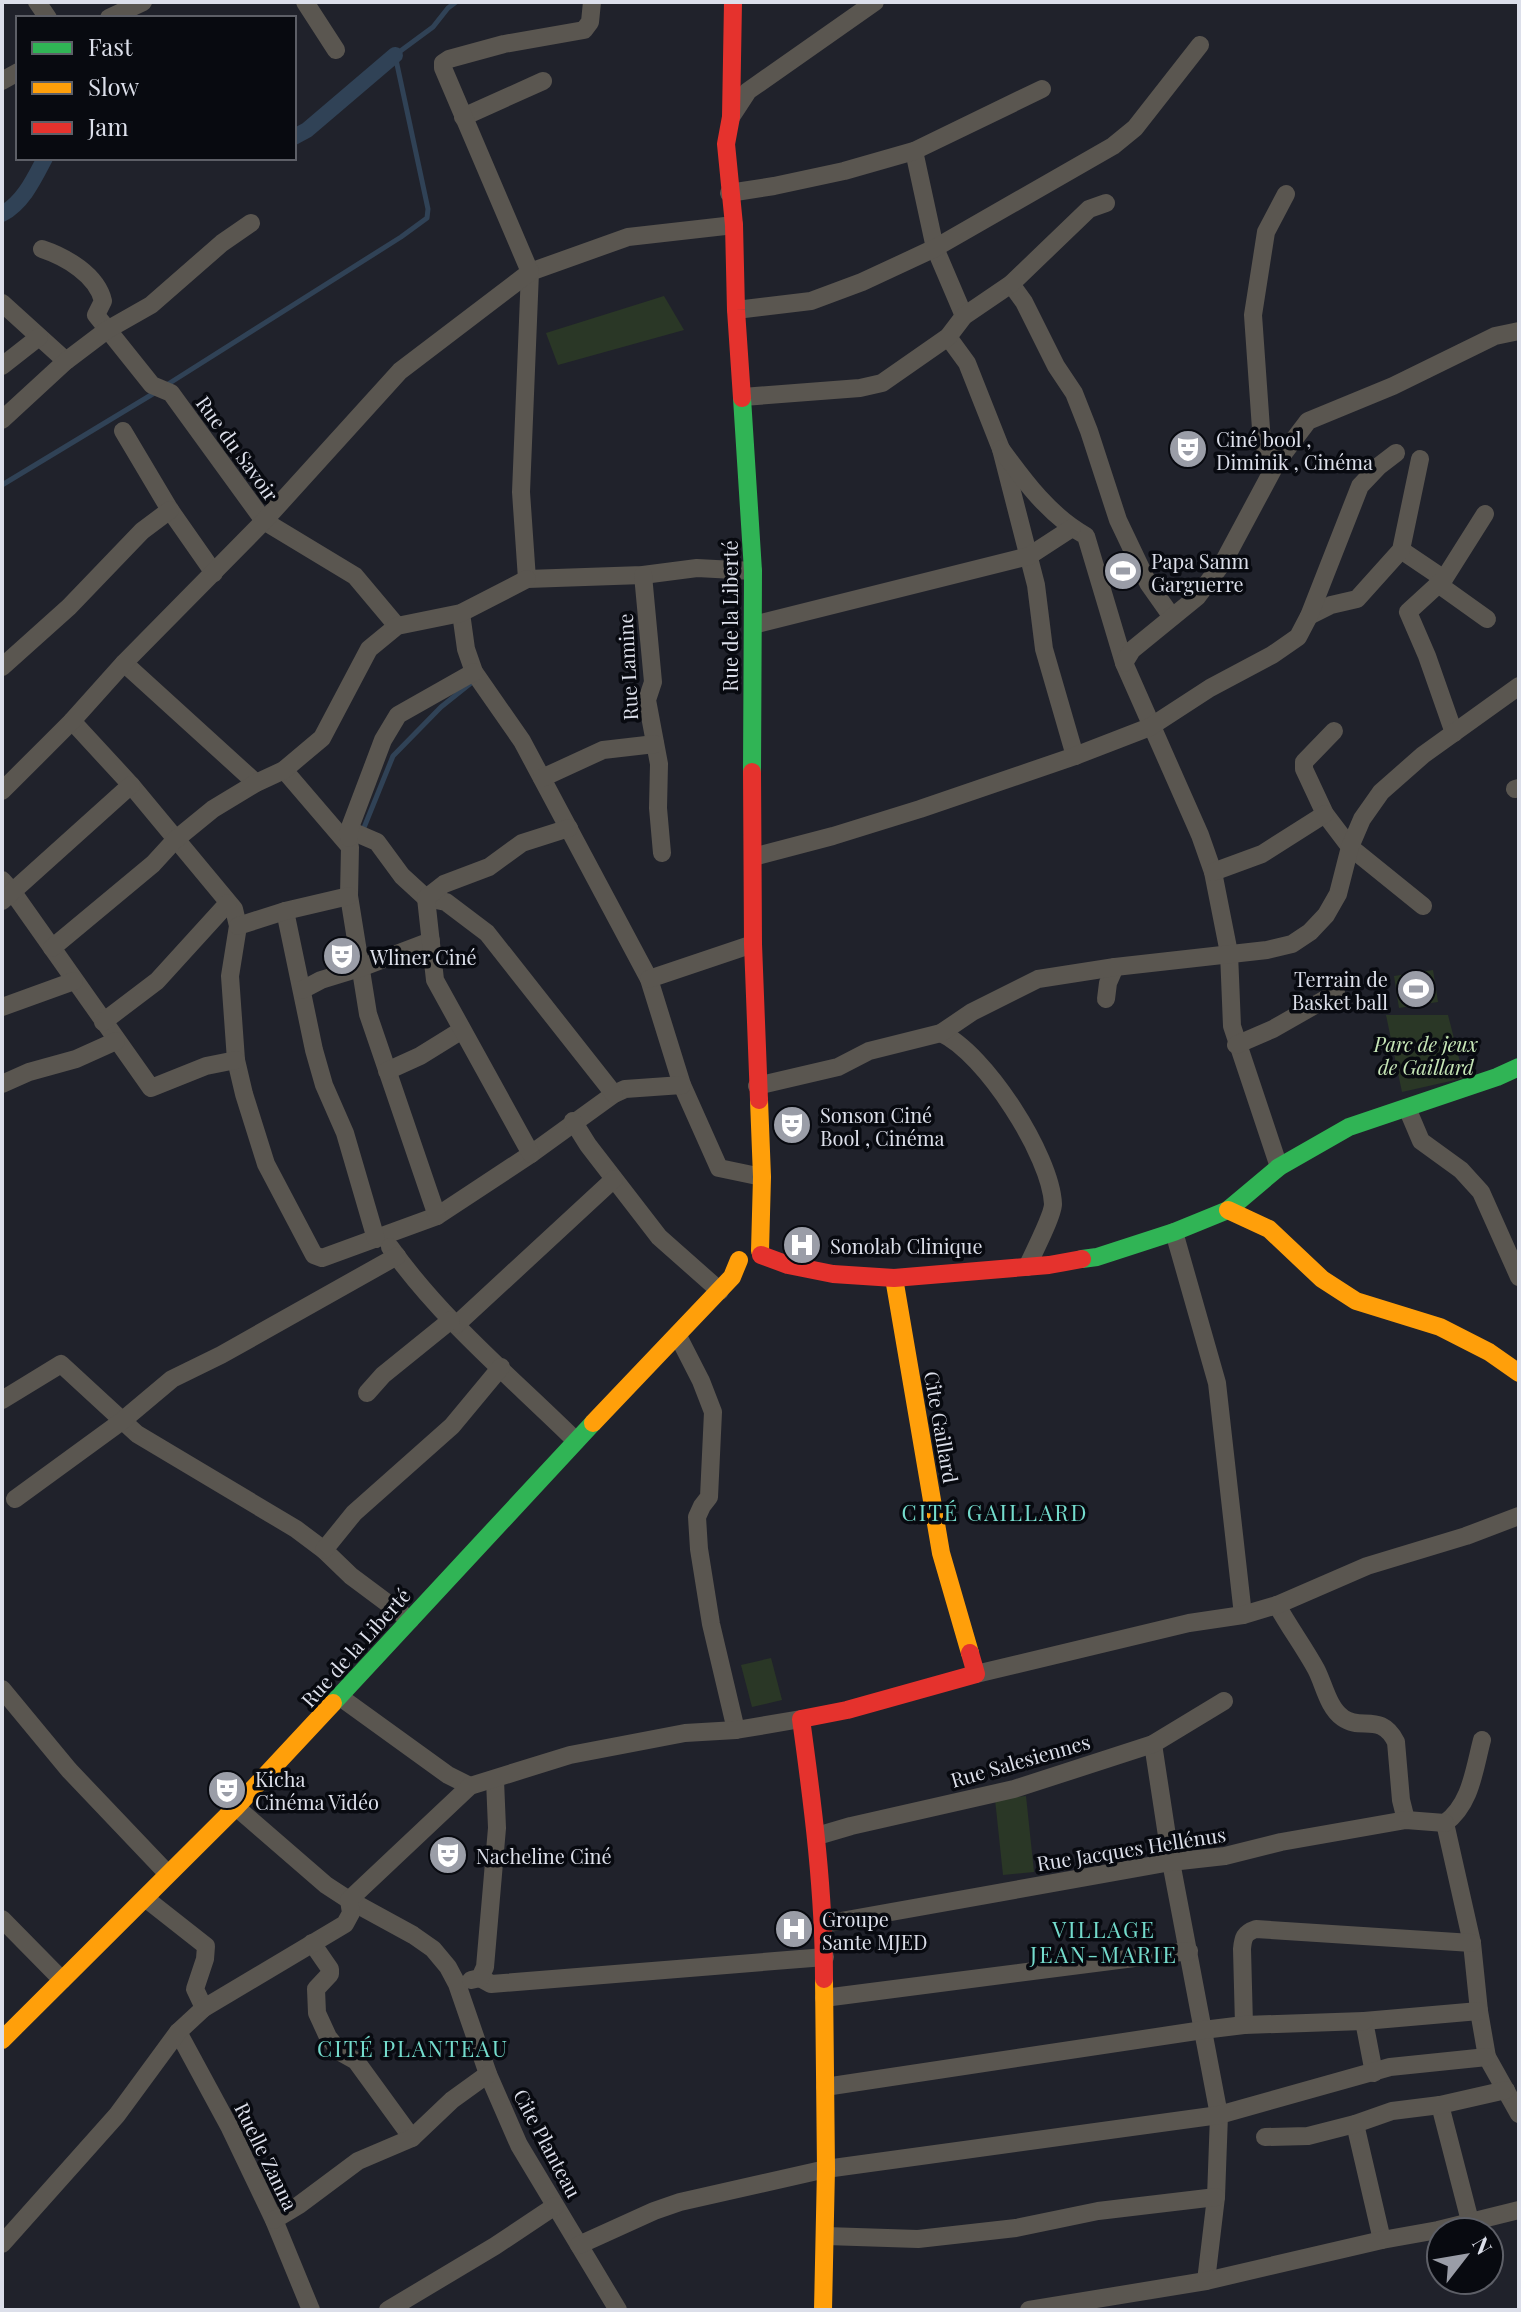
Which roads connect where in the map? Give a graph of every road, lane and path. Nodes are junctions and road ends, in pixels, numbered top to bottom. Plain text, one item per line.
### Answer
1 (143, 2) edge
2 (305, 2) edge
3 (592, 2) edge
4 (733, 2) edge
5 (875, 2) edge
6 (113, 16) edge
7 (1200, 45) dead end
8 (336, 50) dead end
9 (543, 81) dead end
10 (1042, 89) dead end
11 (463, 117) junction
12 (731, 117) junction
13 (914, 151) junction
14 (729, 193) junction
15 (1286, 194) dead end
16 (1106, 203) dead end
17 (251, 223) dead end
18 (734, 225) junction
19 (935, 248) junction
20 (42, 249) dead end
21 (530, 272) junction
22 (1011, 284) junction
23 (2, 303) edge
24 (736, 310) junction
25 (964, 316) junction
26 (107, 330) junction
27 (1519, 331) edge
28 (39, 337) junction
29 (948, 337) junction
30 (66, 361) junction
31 (2, 366) edge
32 (743, 397) junction
33 (2, 420) edge
34 (123, 431) dead end
35 (1001, 449) junction
36 (1396, 453) dead end
37 (1420, 459) dead end
38 (1277, 462) junction
39 (170, 510) junction
40 (1485, 514) dead end
41 (264, 521) junction
42 (1072, 528) junction
43 (1401, 550) junction
44 (1029, 556) junction
45 (753, 571) junction
46 (214, 573) junction
47 (643, 575) junction
48 (527, 579) junction
49 (1441, 581) junction
50 (461, 613) junction
51 (1309, 616) junction
52 (1172, 617) junction
53 (1487, 619) dead end
54 (753, 625) junction
55 (397, 626) junction
56 (124, 663) junction
57 (1124, 663) junction
58 (2, 667) edge
59 (478, 678) junction
60 (1517, 690) edge
61 (72, 721) junction
62 (1150, 727) junction
63 (1334, 731) dead end
64 (1454, 733) junction
65 (655, 744) junction
66 (1075, 756) junction
67 (284, 770) junction
68 (542, 778) junction
69 (256, 783) junction
70 (131, 785) junction
71 (2, 791) edge
72 (1325, 814) junction
73 (569, 828) junction
74 (349, 838) junction
75 (175, 840) junction
76 (1350, 847) junction
77 (662, 853) dead end
78 (753, 857) junction
79 (1213, 872) junction
80 (5, 891) edge
81 (349, 896) junction
82 (426, 898) junction
83 (228, 903) junction
84 (1423, 906) dead end
85 (285, 911) junction
86 (238, 926) junction
87 (431, 941) junction
88 (753, 944) junction
89 (52, 948) junction
90 (1229, 953) junction
91 (1115, 967) junction
92 (360, 968) junction
93 (649, 979) junction
94 (74, 981) junction
95 (302, 990) junction
96 (1336, 993) dead end
97 (1106, 999) dead end
98 (2, 1007) edge
99 (103, 1022) junction
100 (462, 1030) junction
101 (941, 1033) junction
102 (116, 1041) junction
103 (1236, 1045) junction
104 (236, 1060) junction
105 (1519, 1067) edge
106 (387, 1071) junction
107 (2, 1084) edge
108 (682, 1085) junction
109 (757, 1086) junction
110 (614, 1094) junction
111 (1407, 1108) junction
112 (573, 1121) junction
113 (531, 1154) junction
114 (1279, 1167) junction
115 (762, 1177) junction
116 (614, 1179) junction
117 (1228, 1210) junction
118 (437, 1216) junction
119 (1174, 1232) junction
120 (380, 1237) junction
121 (1513, 1242) edge
122 (397, 1256) junction
123 (750, 1264) junction
124 (1027, 1267) junction
125 (1519, 1277) edge
126 (894, 1278) junction
127 (454, 1322) junction
128 (678, 1336) junction
129 (501, 1367) junction
130 (1519, 1373) edge
131 (367, 1393) dead end
132 (2, 1400) edge
133 (122, 1421) junction
134 (576, 1441) junction
135 (15, 1499) dead end
136 (1519, 1516) edge
137 (324, 1550) junction
138 (1277, 1605) junction
139 (1243, 1615) junction
140 (410, 1620) junction
141 (976, 1674) junction
142 (2, 1689) edge
143 (340, 1697) junction
144 (1224, 1701) dead end
145 (801, 1719) junction
146 (736, 1730) junction
147 (1482, 1740) dead end
148 (1153, 1744) junction
149 (495, 1780) junction
150 (470, 1786) junction
151 (236, 1807) junction
152 (1406, 1820) junction
153 (1445, 1823) junction
154 (817, 1836) junction
155 (1171, 1862) junction
156 (167, 1873) junction
157 (145, 1898) junction
158 (349, 1900) junction
159 (2, 1919) edge
160 (824, 1924) junction
161 (312, 1943) junction
162 (1472, 1943) junction
163 (1189, 1951) junction
164 (825, 1957) junction
165 (480, 1978) junction
166 (62, 1980) junction
167 (457, 1984) junction
168 (824, 1998) junction
169 (204, 2008) junction
170 (1479, 2011) junction
171 (1364, 2021) junction
172 (1244, 2025) junction
173 (1203, 2030) junction
174 (178, 2032) junction
175 (2, 2040) edge
176 (1487, 2057) junction
177 (1374, 2073) junction
178 (488, 2074) junction
179 (825, 2087) junction
180 (1506, 2090) junction
181 (1440, 2105) junction
182 (1519, 2114) edge
183 (1219, 2115) junction
184 (1355, 2124) junction
185 (1265, 2137) dead end
186 (412, 2138) junction
187 (826, 2169) junction
188 (1216, 2197) junction
189 (555, 2206) junction
190 (1519, 2210) edge
191 (1469, 2216) edge
192 (1492, 2216) edge
193 (274, 2220) junction
194 (1425, 2232) edge
195 (826, 2236) junction
196 (1382, 2240) junction
197 (2, 2244) edge
198 (579, 2245) junction
199 (1206, 2281) junction
200 (1115, 2303) edge
201 (309, 2307) edge
202 (388, 2310) edge
203 (618, 2310) edge
204 (823, 2310) edge
205 (1029, 2310) edge

1 - 6 street
2 - 8 street
3 - 11 street
4 - 12 street, Rue de la Liberté
5 - 12 street
7 - 19 street
9 - 11 street
10 - 13 street
11 - 21 street
12 - 14 street, Rue de la Liberté
13 - 14 street
13 - 19 street
14 - 18 street, Rue de la Liberté
15 - 38 street
16 - 22 street
17 - 26 street
18 - 21 street
18 - 24 street, Rue de la Liberté
19 - 24 street
19 - 25 street
20 - 26 street
21 - 41 street
21 - 48 street
22 - 25 street
22 - 52 street
23 - 28 street
24 - 32 street, Rue de la Liberté
25 - 29 street
26 - 30 street
26 - 41 street, Rue du Savoir
27 - 38 street
28 - 30 street
28 - 31 street
29 - 32 street
29 - 35 street
30 - 33 street
32 - 45 street, Rue de la Liberté
34 - 39 street
35 - 42 street
35 - 44 street
36 - 51 street
37 - 43 street
38 - 52 street
39 - 46 street
39 - 58 street
40 - 49 street
41 - 46 street
41 - 55 street, Rue du Savoir
42 - 44 street
42 - 57 street
43 - 49 street
43 - 51 street
44 - 54 street
44 - 66 street
45 - 47 street
45 - 54 street, Rue de la Liberté
46 - 56 street
47 - 48 street
47 - 65 street, Rue Lamine
48 - 50 street
49 - 53 street
49 - 64 street
50 - 55 street
50 - 59 street
51 - 62 street
52 - 57 street
54 - 78 street, Rue de la Liberté
55 - 67 street
56 - 61 street
56 - 69 street
57 - 62 street
59 - 68 street
59 - 74 street
60 - 64 street
61 - 70 street
61 - 71 street
62 - 66 street
62 - 79 street
63 - 72 street
64 - 76 street
65 - 68 street
65 - 77 street, Rue Lamine
66 - 78 street
67 - 69 street
67 - 74 street
68 - 73 street
69 - 75 street
70 - 75 street
70 - 80 street
72 - 76 street
72 - 79 street
73 - 82 street
73 - 93 street
74 - 81 street
74 - 82 street
75 - 83 street
75 - 89 street
76 - 84 street
76 - 90 street
78 - 88 street, Rue de la Liberté
79 - 90 street
80 - 89 street
81 - 85 street
81 - 92 street
82 - 87 street
82 - 110 street
83 - 86 street
83 - 99 street
85 - 86 street
85 - 95 street
86 - 104 street
87 - 92 street
87 - 100 street
88 - 93 street
88 - 109 street, Rue de la Liberté
89 - 94 street
90 - 91 street
90 - 103 street
91 - 97 street
91 - 101 street
92 - 95 street
92 - 106 street
93 - 108 street
94 - 98 street
94 - 99 street
95 - 120 street
96 - 103 street
99 - 102 street
100 - 106 street
100 - 113 street
101 - 109 street
101 - 124 street
102 - 104 street
102 - 107 street
103 - 114 street
104 - 120 street
105 - 111 street
106 - 118 street
108 - 110 street
108 - 115 street
109 - 115 street, Rue de la Liberté
110 - 112 street
111 - 114 street
111 - 121 street
112 - 113 street
112 - 116 street
113 - 118 street
114 - 117 street
115 - 123 street, Rue de la Liberté
116 - 123 street
116 - 127 street
117 - 119 street
117 - 130 street
118 - 120 street
119 - 124 street
119 - 139 street
120 - 122 street
121 - 125 street
122 - 127 street
122 - 133 street
123 - 126 street
123 - 128 street, Rue de la Liberté
124 - 126 street
126 - 141 street, Cite Gaillard
127 - 129 street
127 - 131 street
128 - 134 street, Rue de la Liberté
128 - 146 street
129 - 134 street
129 - 137 street
132 - 133 street
133 - 135 street
133 - 137 street
134 - 140 street, Rue de la Liberté
136 - 138 street
137 - 140 street
138 - 139 street
138 - 152 street
139 - 141 street
140 - 143 street, Rue de la Liberté
141 - 145 street
142 - 156 street
143 - 150 street
143 - 151 street, Rue de la Liberté
144 - 148 street, Rue Salesiennes
145 - 146 street
145 - 154 street
146 - 149 street
147 - 153 street
148 - 154 street, Rue Salesiennes
148 - 155 street
149 - 150 street
149 - 165 street
150 - 158 street
151 - 156 street, Rue de la Liberté
151 - 158 street, Cite Planteau
152 - 153 street, Rue Jacques Hellénus
152 - 155 street, Rue Jacques Hellénus
153 - 162 street
154 - 160 street
155 - 160 street, Rue Jacques Hellénus
155 - 163 street
156 - 157 street, Rue de la Liberté
157 - 166 street, Rue de la Liberté
157 - 169 street
158 - 161 street
158 - 167 street, Cite Planteau
159 - 166 street
160 - 164 street
161 - 169 street
161 - 186 street
162 - 170 street
162 - 172 street
163 - 168 street
163 - 173 street
164 - 165 street
164 - 168 street
165 - 167 street
166 - 175 street, Rue de la Liberté
167 - 178 street, Cite Planteau
168 - 179 street
169 - 174 street
170 - 171 street
170 - 176 street
171 - 172 street
171 - 177 street
172 - 173 street
173 - 179 street
173 - 183 street
174 - 193 street, Ruelle Zanna
174 - 197 street
176 - 177 street
176 - 180 street
177 - 183 street
178 - 186 street
178 - 189 street, Cite Planteau
179 - 187 street
180 - 181 street
180 - 182 street
181 - 184 street
181 - 191 street
183 - 187 street
183 - 188 street
184 - 185 street
184 - 196 street
186 - 193 street
187 - 195 street
187 - 198 street
188 - 195 street
188 - 199 street
189 - 198 street, Cite Planteau
189 - 202 street
190 - 192 street
193 - 201 street, Ruelle Zanna
194 - 196 street
195 - 204 street
196 - 199 street
198 - 203 street, Cite Planteau
199 - 200 street
200 - 205 street

